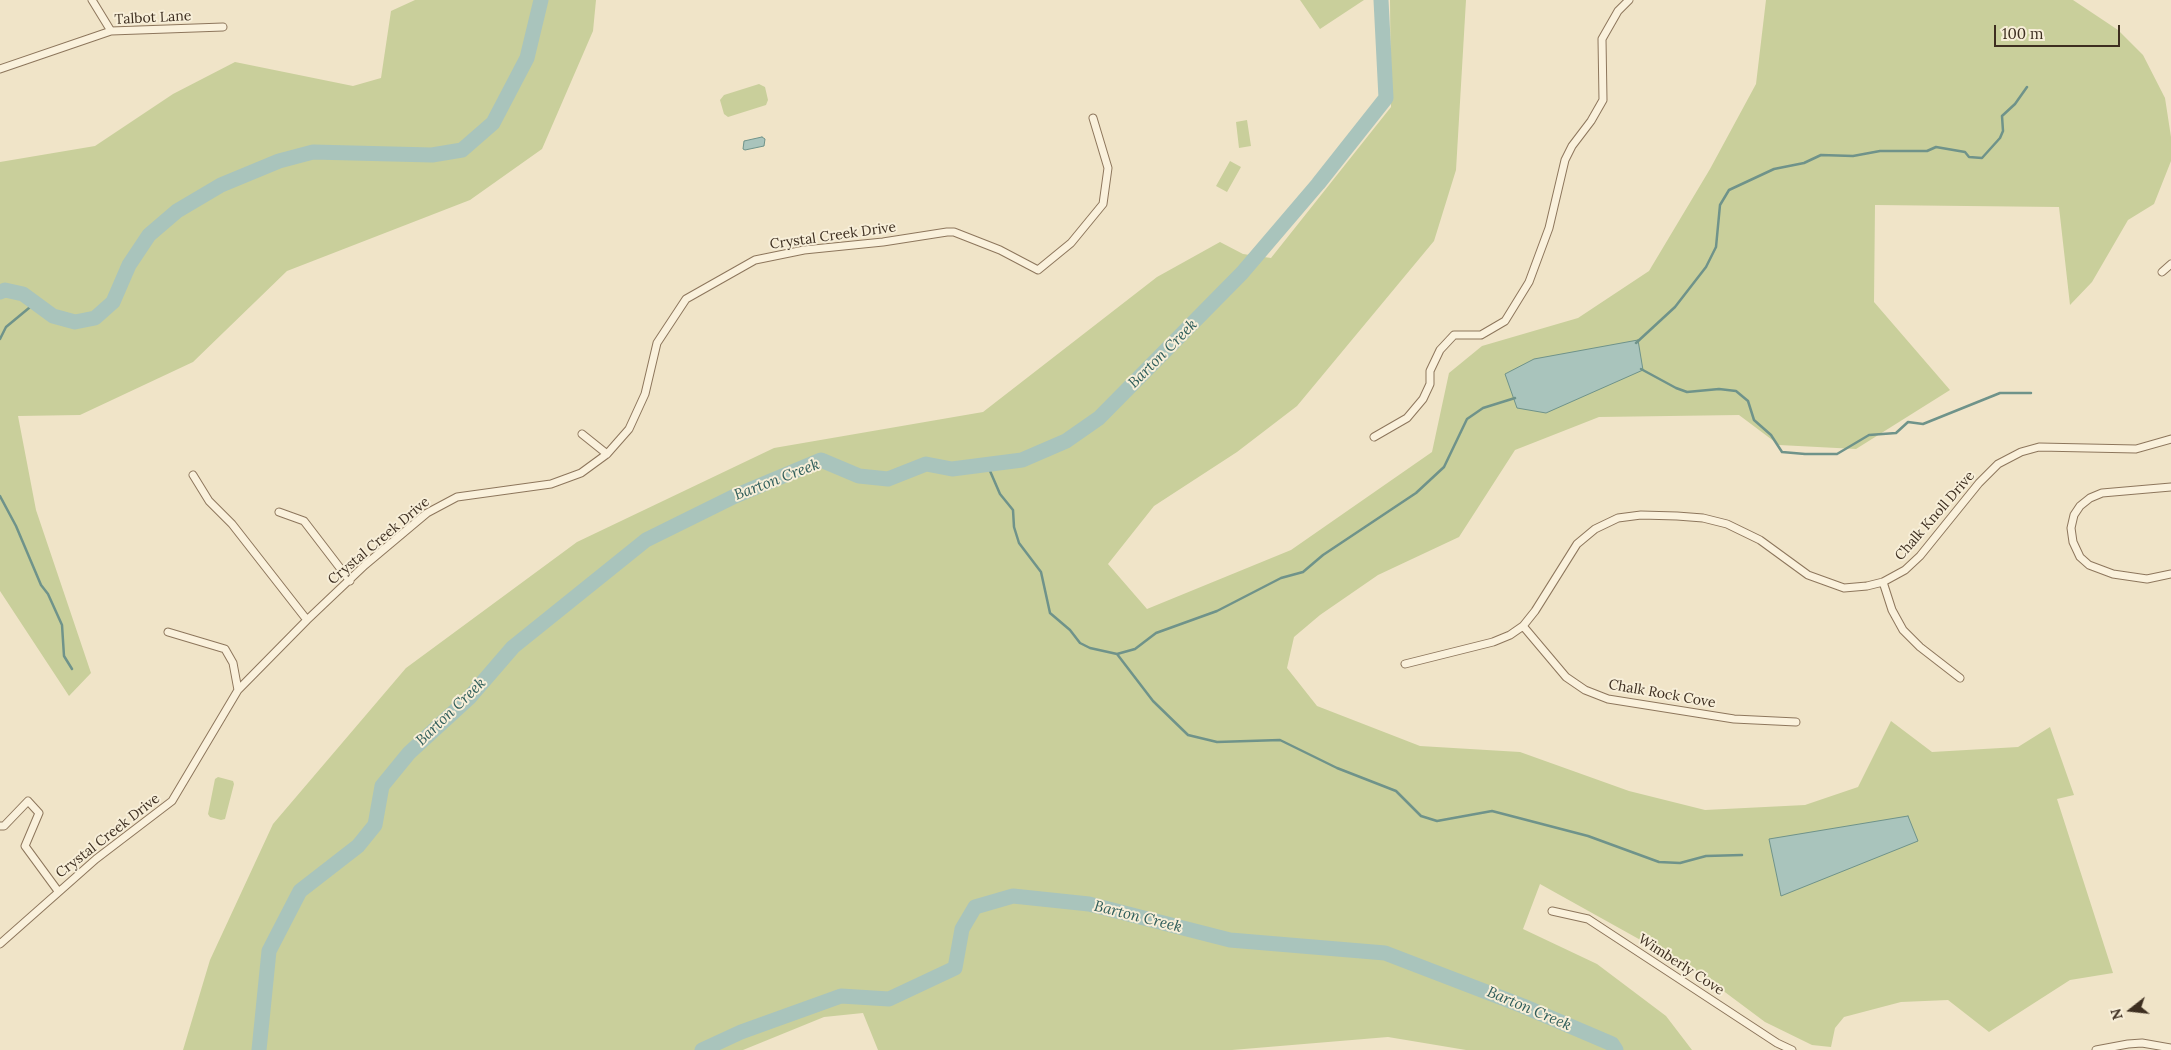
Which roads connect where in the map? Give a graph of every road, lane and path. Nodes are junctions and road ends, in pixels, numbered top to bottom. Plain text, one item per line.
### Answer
1 (92, 0) edge
2 (1629, 0) edge
3 (223, 27) dead end
4 (110, 31) junction
5 (0, 69) edge
6 (1093, 118) dead end
7 (2171, 264) edge
8 (2162, 272) dead end
9 (582, 434) dead end
10 (1374, 437) dead end
11 (2169, 439) edge
12 (607, 454) junction
13 (193, 474) dead end
14 (2171, 487) edge
15 (279, 512) dead end
16 (2171, 574) edge
17 (350, 581) junction
18 (1883, 582) junction
19 (307, 620) junction
20 (1523, 626) junction
21 (168, 632) dead end
22 (1405, 664) dead end
23 (1960, 678) dead end
24 (238, 690) junction
25 (1796, 722) dead end
26 (0, 826) edge
27 (58, 891) junction
28 (1552, 911) dead end
29 (0, 944) edge
30 (2171, 1048) edge
31 (1792, 1050) edge
32 (2096, 1050) edge

1 - 4 street
2 - 10 street
3 - 4 street, Talbot Lane
4 - 5 street, Talbot Lane
6 - 12 street, Crystal Creek Drive
7 - 8 street
9 - 12 street
11 - 18 street, Chalk Knoll Drive
12 - 17 street, Crystal Creek Drive
13 - 19 street
14 - 16 street
15 - 17 street
17 - 19 street, Crystal Creek Drive
18 - 20 street, Chalk Knoll Drive
18 - 23 street
19 - 24 street, Crystal Creek Drive
20 - 22 street, Chalk Knoll Drive
20 - 25 street, Chalk Rock Cove
21 - 24 street
24 - 27 street, Crystal Creek Drive
26 - 27 street
27 - 29 street, Crystal Creek Drive
28 - 31 street, Wimberly Cove
30 - 32 street

